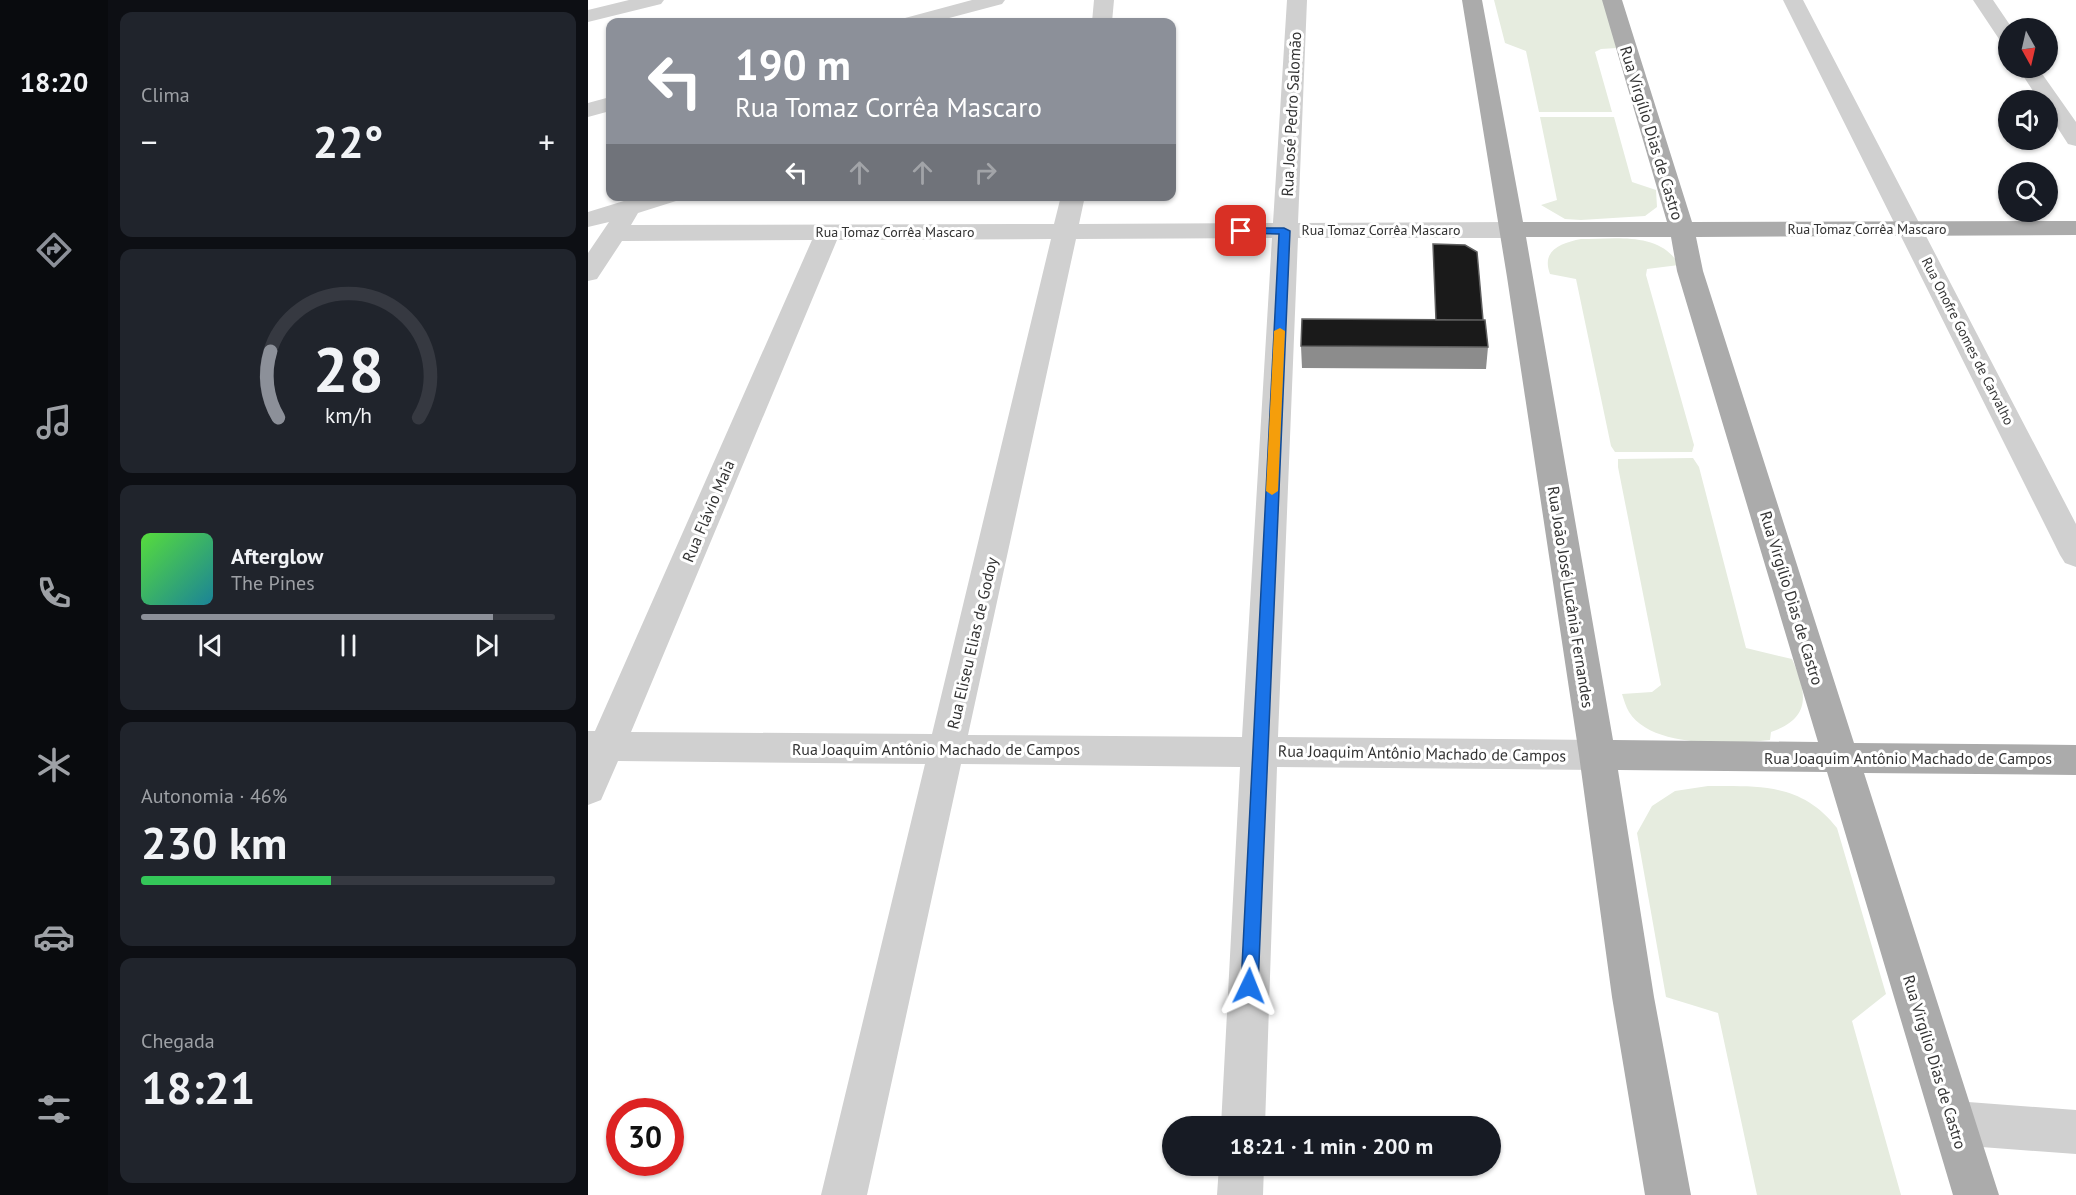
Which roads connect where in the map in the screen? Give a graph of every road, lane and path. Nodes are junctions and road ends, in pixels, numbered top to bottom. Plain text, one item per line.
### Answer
1 (654, 0) edge
2 (994, 0) edge
3 (1104, 0) edge
4 (1297, 0) edge
5 (1472, 0) edge
6 (1612, 0) edge
7 (1793, 0) edge
8 (1983, 0) edge
9 (588, 16) edge
10 (927, 18) edge
11 (1102, 18) edge
12 (1998, 23) edge
13 (2035, 78) edge
14 (606, 105) edge
15 (588, 110) edge
16 (2076, 139) edge
17 (651, 201) edge
18 (1072, 201) edge
19 (631, 207) junction
20 (588, 220) edge
21 (1910, 228) junction
22 (2076, 228) edge
23 (1512, 230) junction
24 (1682, 230) junction
25 (1284, 231) junction
26 (828, 232) junction
27 (1066, 232) junction
28 (614, 233) junction
29 (588, 273) edge
30 (2076, 555) edge
31 (597, 746) edge
32 (948, 749) junction
33 (1259, 752) junction
34 (1597, 755) junction
35 (1841, 758) junction
36 (2076, 760) edge
37 (588, 789) edge
38 (1243, 1116) edge
39 (1954, 1123) junction
40 (2076, 1132) edge
41 (1241, 1176) edge
42 (844, 1195) edge
43 (1240, 1195) edge
44 (1668, 1195) edge
45 (1976, 1195) edge

1 - 9 street
2 - 10 street
3 - 11 street
4 - 25 street, Rua José Pedro Salomão
5 - 23 main road, Rua João José Lucânia Fernandes
6 - 24 main road, Rua Virgílio Dias de Castro
7 - 21 street, Rua Onofre Gomes de Carvalho
8 - 12 street
13 - 16 street
14 - 15 street
17 - 19 street
18 - 27 street, Rua Eliseu Elias de Godoy
19 - 20 street
19 - 28 street
21 - 22 main road, Rua Tomaz Corrêa Mascaro
21 - 24 main road, Rua Tomaz Corrêa Mascaro
21 - 30 street, Rua Onofre Gomes de Carvalho
23 - 24 main road, Rua Tomaz Corrêa Mascaro
23 - 25 street, Rua Tomaz Corrêa Mascaro
23 - 34 main road, Rua João José Lucânia Fernandes
24 - 35 main road, Rua Virgílio Dias de Castro
25 - 27 street, Rua Tomaz Corrêa Mascaro
25 - 33 street, Rua José Pedro Salomão
26 - 27 street, Rua Tomaz Corrêa Mascaro
26 - 28 street, Rua Tomaz Corrêa Mascaro
26 - 31 street, Rua Flávio Maia
27 - 32 street, Rua Eliseu Elias de Godoy
28 - 29 street
31 - 32 street, Rua Joaquim Antônio Machado de Campos
31 - 37 street, Rua Flávio Maia
32 - 33 street, Rua Joaquim Antônio Machado de Campos
32 - 42 street, Rua Eliseu Elias de Godoy
33 - 34 street, Rua Joaquim Antônio Machado de Campos
33 - 38 street, Rua José Pedro Salomão
34 - 35 main road, Rua Joaquim Antônio Machado de Campos
34 - 44 main road, Rua João José Lucânia Fernandes
35 - 36 main road, Rua Joaquim Antônio Machado de Campos
35 - 39 main road, Rua Virgílio Dias de Castro
39 - 40 street
39 - 45 main road, Rua Virgílio Dias de Castro
41 - 43 street

